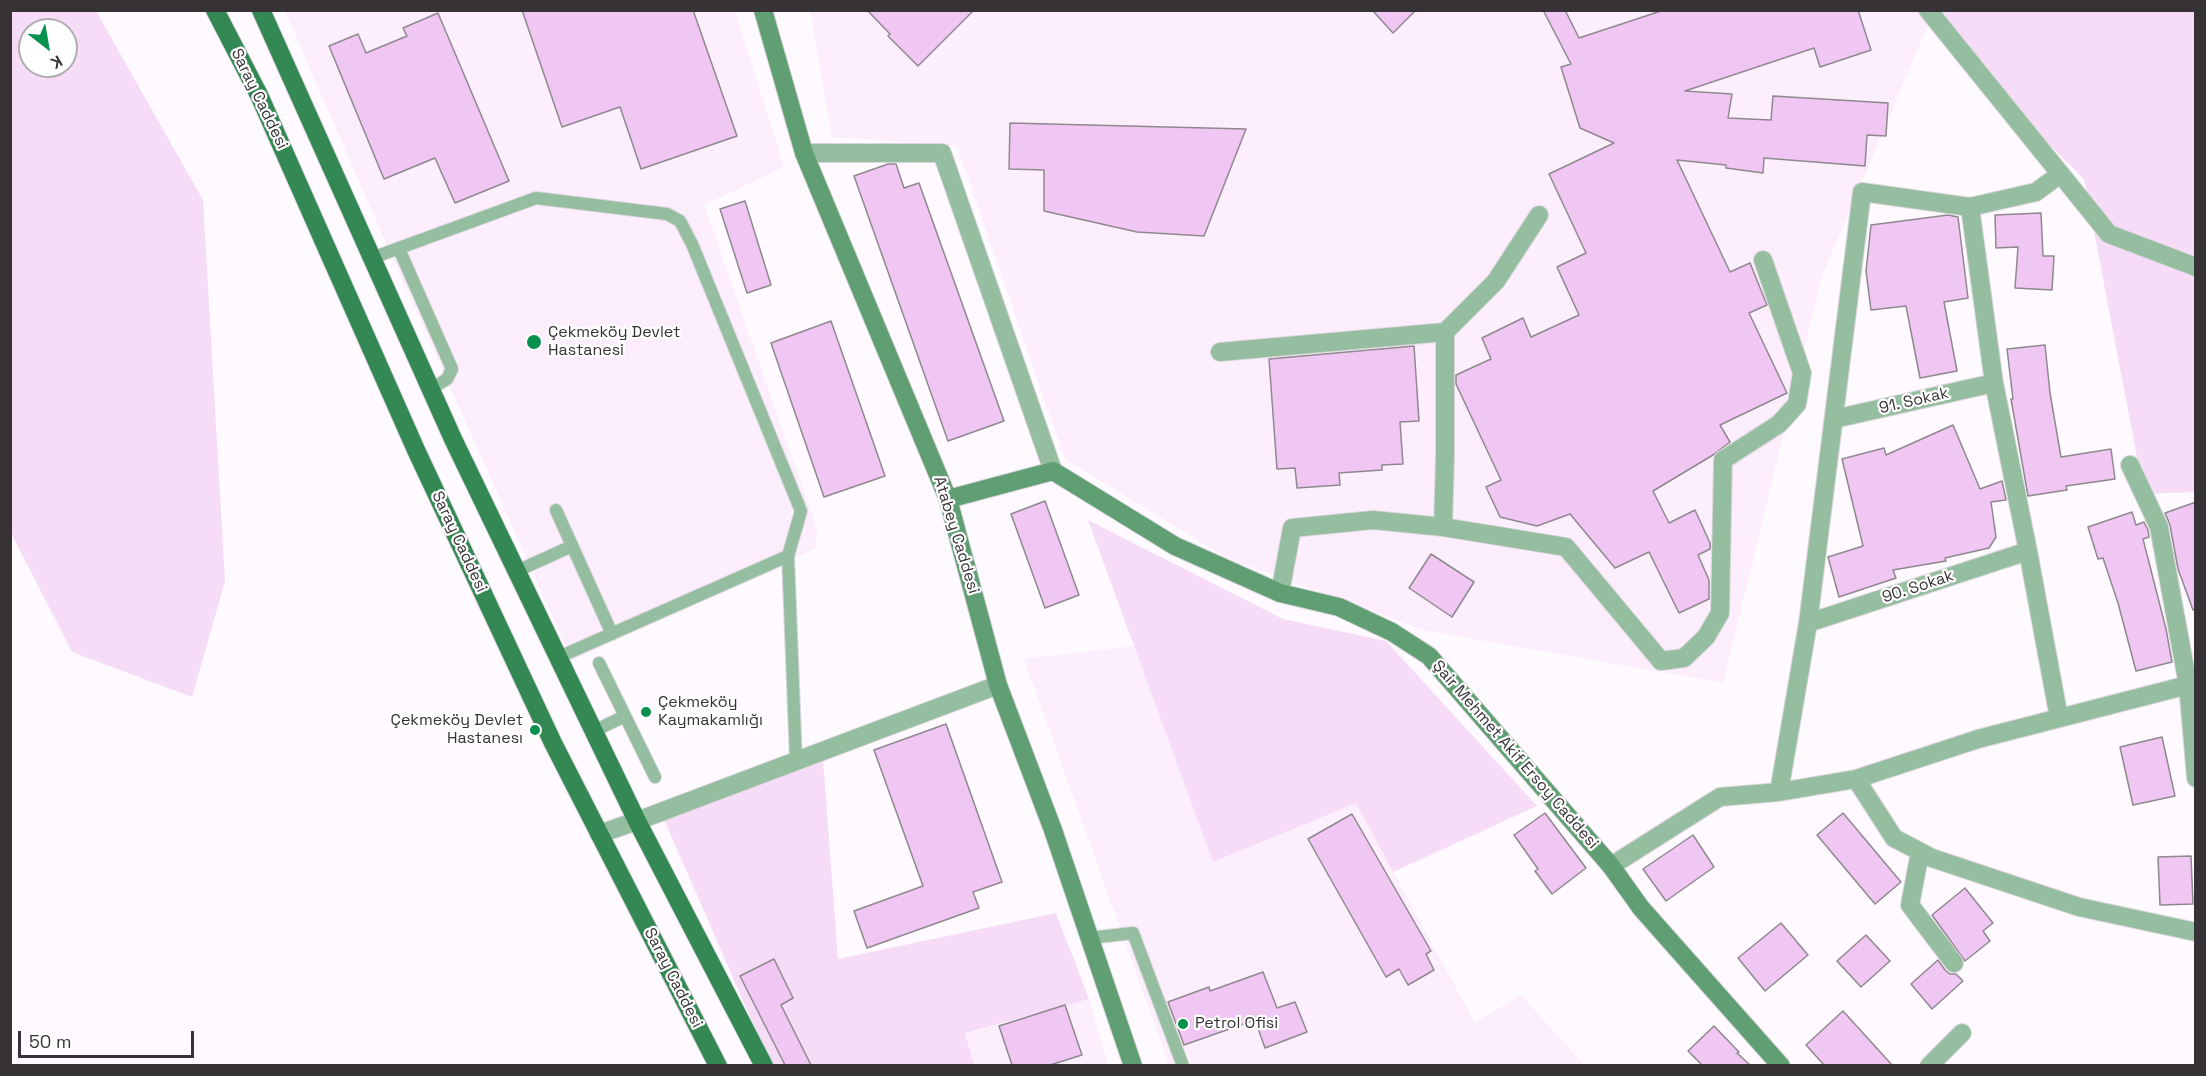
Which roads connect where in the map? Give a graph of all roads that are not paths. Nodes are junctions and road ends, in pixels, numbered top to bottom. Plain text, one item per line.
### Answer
1 (215, 10) edge
2 (261, 10) edge
3 (764, 10) edge
4 (1928, 10) edge
5 (804, 153) junction
6 (2059, 175) junction
7 (1970, 207) junction
8 (1539, 215) dead end
9 (399, 249) junction
10 (372, 258) junction
11 (1762, 260) dead end
12 (2196, 267) edge
13 (1445, 332) junction
14 (1220, 352) dead end
15 (1994, 383) junction
16 (431, 389) junction
17 (1834, 419) junction
18 (2130, 465) dead end
19 (1053, 471) junction
20 (948, 500) junction
21 (555, 510) dead end
22 (1443, 527) junction
23 (572, 546) junction
24 (2028, 551) junction
25 (788, 556) junction
26 (517, 571) junction
27 (1280, 593) junction
28 (1808, 623) junction
29 (612, 634) junction
30 (559, 657) junction
31 (599, 663) dead end
32 (2192, 683) edge
33 (998, 685) junction
34 (625, 716) junction
35 (2059, 718) junction
36 (594, 731) junction
37 (796, 761) junction
38 (656, 777) dead end
39 (2196, 778) edge
40 (1856, 779) junction
41 (1779, 792) junction
42 (638, 821) junction
43 (599, 834) junction
44 (1920, 852) junction
45 (1611, 866) junction
46 (2196, 932) edge
47 (1089, 938) junction
48 (1954, 963) dead end
49 (1962, 1034) dead end
50 (718, 1065) edge
51 (764, 1065) edge
52 (1133, 1065) edge
53 (1183, 1065) edge
54 (1781, 1065) edge
55 (1929, 1065) edge

1 - 43 main road, Saray Caddesi
2 - 10 main road
3 - 5 main road, Atabey Caddesi
4 - 6 street
5 - 19 street
5 - 20 main road, Atabey Caddesi
6 - 7 street
6 - 12 street
7 - 15 street
7 - 17 street
8 - 13 street
9 - 10 lane
9 - 16 lane
9 - 25 lane
10 - 16 main road
11 - 22 street
13 - 14 street
13 - 22 street
15 - 17 street, 91. Sokak
15 - 24 street
16 - 26 main road
17 - 28 street
18 - 32 street
19 - 20 main road
19 - 27 main road, Şair Mehmet Akif Ersoy Caddesi
20 - 33 main road, Atabey Caddesi
21 - 23 lane
22 - 27 street
23 - 26 lane
23 - 29 lane
24 - 28 street, 90. Sokak
24 - 35 street
25 - 29 lane
25 - 37 lane
26 - 30 main road
27 - 45 main road, Şair Mehmet Akif Ersoy Caddesi
28 - 41 street
29 - 30 lane
30 - 36 main road
31 - 34 lane
32 - 35 street
32 - 39 street
33 - 37 street
33 - 47 main road, Atabey Caddesi
34 - 36 lane
34 - 38 lane
35 - 40 street
36 - 42 main road
37 - 42 street
40 - 41 street
40 - 44 street
41 - 45 street
42 - 43 street
42 - 51 main road
43 - 50 main road, Saray Caddesi
44 - 46 street
44 - 48 street
45 - 54 main road, Şair Mehmet Akif Ersoy Caddesi
47 - 52 main road, Atabey Caddesi
47 - 53 lane
49 - 55 street

